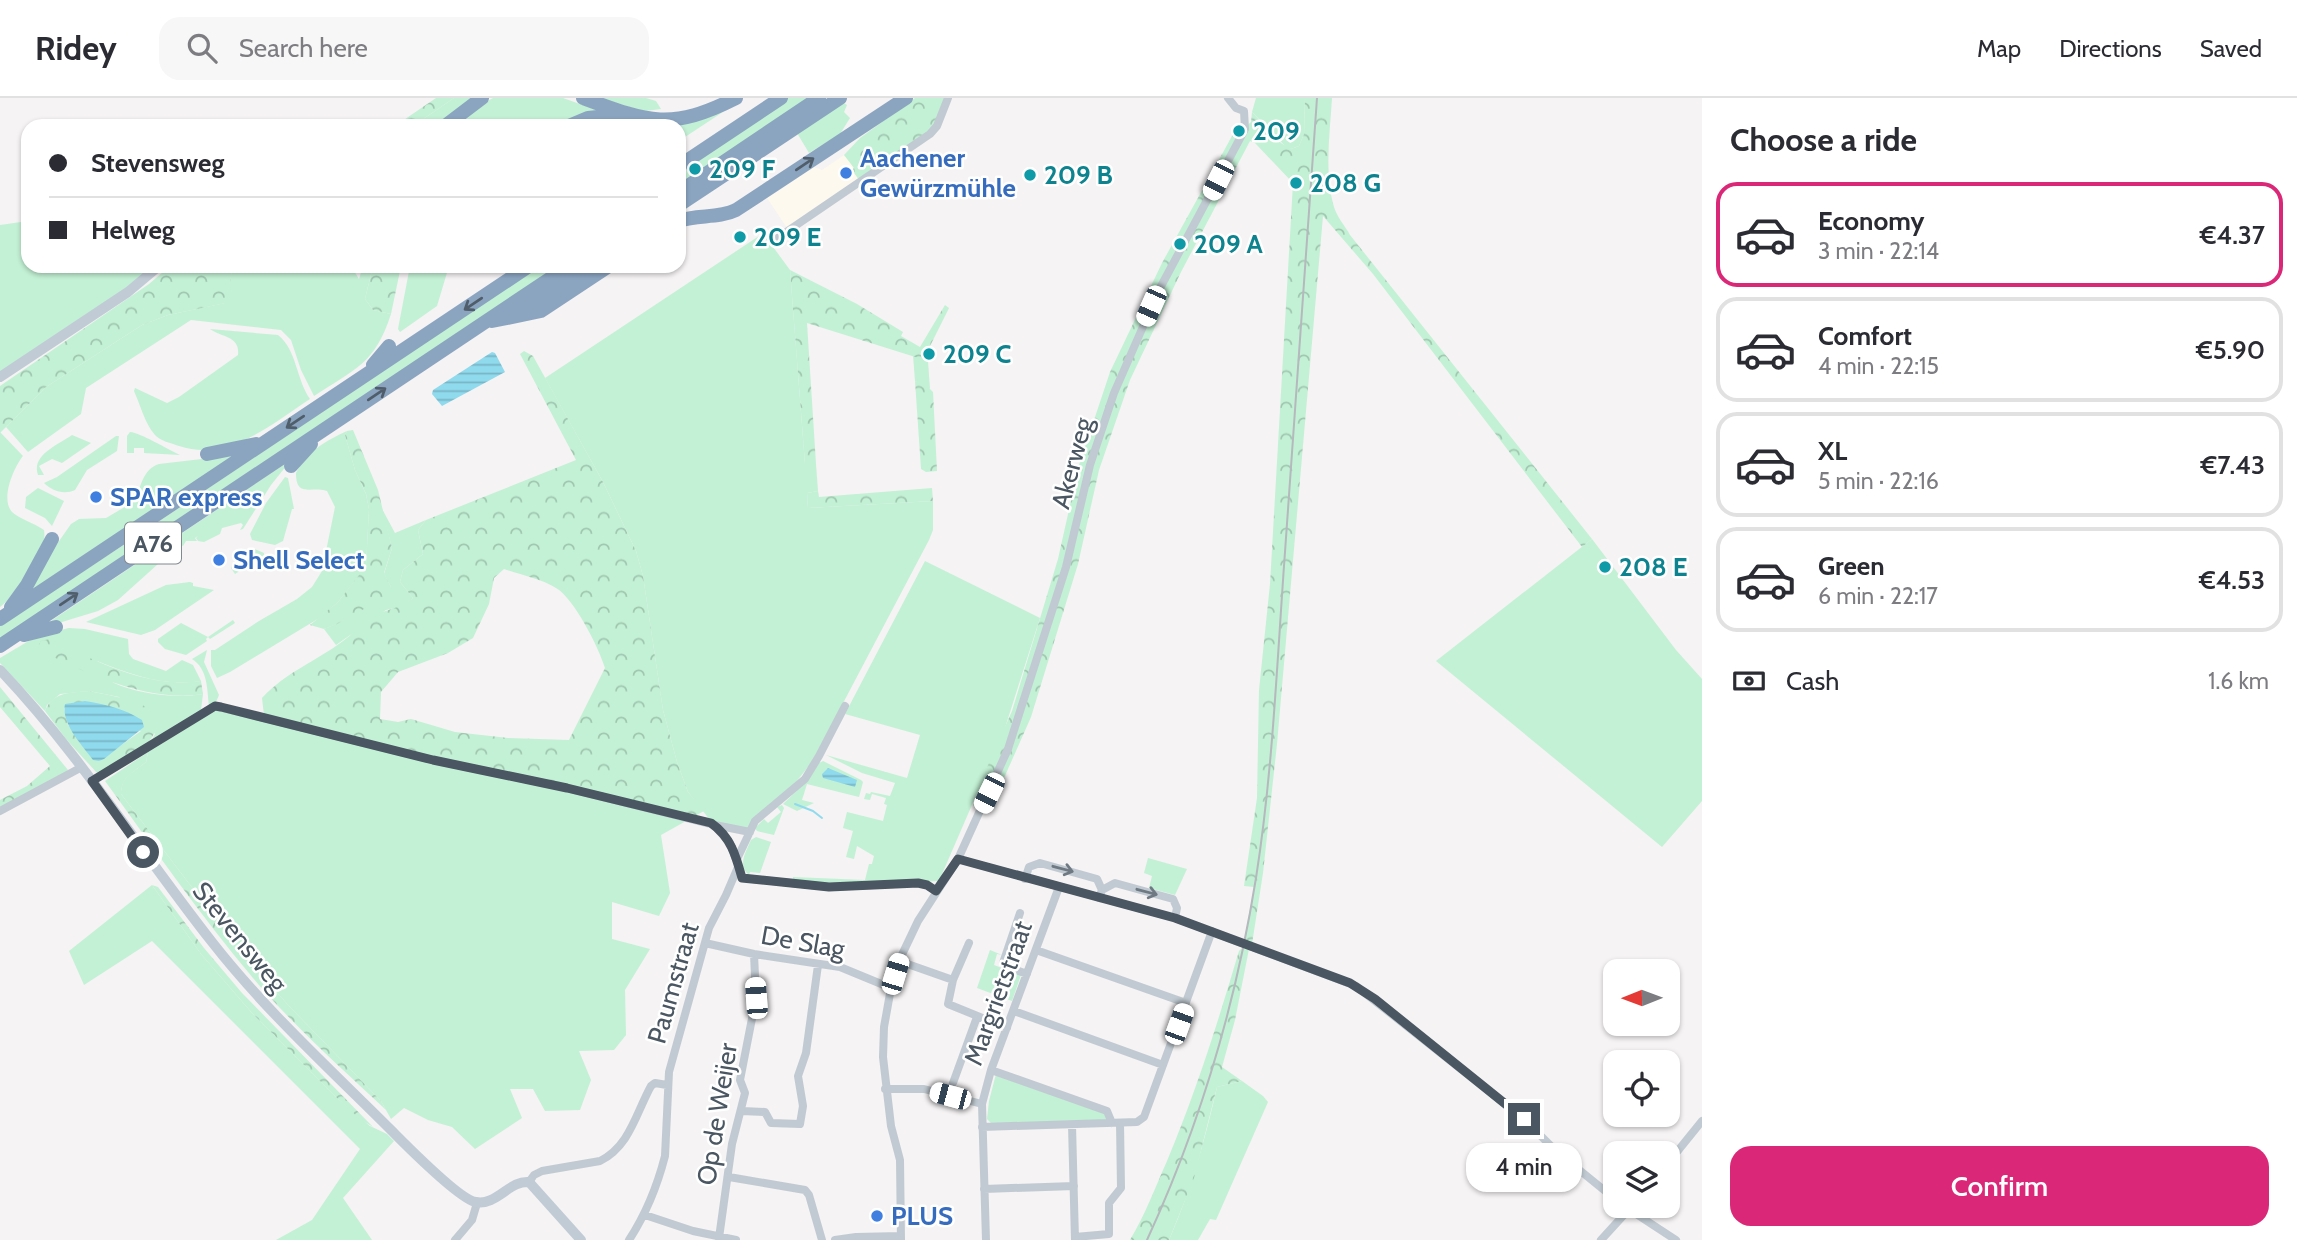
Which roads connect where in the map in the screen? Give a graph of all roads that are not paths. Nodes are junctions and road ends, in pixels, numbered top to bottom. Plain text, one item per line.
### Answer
1 (482, 98) edge
2 (583, 98) edge
3 (736, 98) edge
4 (781, 98) edge
5 (819, 98) edge
6 (840, 98) edge
7 (906, 98) edge
8 (948, 98) edge
9 (1228, 98) edge
10 (629, 115) junction
11 (454, 119) edge
12 (589, 119) edge
13 (652, 119) edge
14 (678, 119) edge
15 (686, 162) edge
16 (704, 182) junction
17 (686, 189) edge
18 (686, 199) edge
19 (686, 219) edge
20 (773, 241) dead end
21 (151, 273) edge
22 (519, 273) edge
23 (559, 273) edge
24 (577, 273) edge
25 (598, 273) edge
26 (517, 317) junction
27 (486, 322) junction
28 (389, 346) dead end
29 (0, 377) edge
30 (364, 377) junction
31 (324, 429) junction
32 (268, 441) junction
33 (207, 454) dead end
34 (291, 466) dead end
35 (52, 539) dead end
36 (2, 618) edge
37 (57, 627) dead end
38 (5, 642) edge
39 (0, 670) edge
40 (845, 706) dead end
41 (82, 767) junction
42 (92, 781) junction
43 (0, 811) edge
44 (715, 825) junction
45 (750, 832) junction
46 (958, 859) junction
47 (737, 863) junction
48 (742, 878) junction
49 (1025, 878) junction
50 (1059, 887) junction
51 (936, 891) junction
52 (1100, 894) junction
53 (726, 895) junction
54 (1020, 913) dead end
55 (1175, 918) junction
56 (1212, 931) junction
57 (705, 943) junction
58 (968, 943) dead end
59 (1036, 950) junction
60 (754, 954) junction
61 (899, 961) junction
62 (818, 965) junction
63 (1027, 974) junction
64 (953, 980) junction
65 (891, 988) junction
66 (1186, 1003) junction
67 (1014, 1010) junction
68 (977, 1017) junction
69 (1007, 1028) junction
70 (1163, 1066) junction
71 (991, 1070) junction
72 (953, 1083) dead end
73 (667, 1085) junction
74 (885, 1089) junction
75 (982, 1104) junction
76 (742, 1111) junction
77 (1702, 1121) edge
78 (1116, 1123) junction
79 (1072, 1125) junction
80 (982, 1128) junction
81 (1680, 1148) edge
82 (729, 1177) junction
83 (529, 1182) junction
84 (1074, 1186) junction
85 (984, 1189) junction
86 (1603, 1189) edge
87 (477, 1203) junction
88 (645, 1215) junction
89 (1619, 1218) edge
90 (1644, 1218) edge
91 (719, 1238) junction
92 (901, 1238) edge
93 (1075, 1238) edge
94 (455, 1240) edge
95 (581, 1240) edge
96 (629, 1240) edge
97 (736, 1240) edge
98 (822, 1240) edge
99 (835, 1240) edge
100 (986, 1240) edge
101 (1601, 1240) edge
102 (1676, 1240) edge

1 - 11 highway
2 - 10 highway
3 - 14 highway
4 - 15 highway
5 - 16 highway
6 - 16 highway
19 -> 7 highway
8 - 20 street
9 - 46 street, Akerweg
10 - 12 highway
10 - 13 highway
16 - 17 highway
16 - 18 highway
21 - 29 street
22 -> 30 highway, A76
23 - 27 highway, A76
24 - 26 highway, A76
25 - 26 highway, A76
26 - 27 highway, A76
31 -> 27 highway, A76
28 - 30 highway, A76
30 -> 32 highway, A76
31 - 34 highway, A76
38 -> 31 highway, A76
32 - 33 highway, A76
32 - 36 highway, A76
35 - 36 highway, A76
37 - 38 highway, A76
39 - 41 street, Stevensweg
40 - 45 street, Paumstraat
41 - 42 street, Stevensweg
41 - 43 street
42 - 44 street
42 - 87 street, Stevensweg
44 - 45 street
44 - 47 street
45 - 47 street, Paumstraat
46 - 49 street
46 - 51 street, Akerweg
47 - 48 street
47 - 53 street, Paumstraat
48 - 51 street
48 - 53 street, Paumstraat
49 - 50 street
49 -> 52 street
50 - 52 street
50 - 59 street, Margrietstraat
51 - 61 street, Akerweg
52 - 55 street
52 -> 55 street
53 - 57 street, Paumstraat
54 - 63 street
55 - 56 street
56 - 66 street
56 - 86 street
57 - 60 street, De Slag
57 - 73 street, Paumstraat
58 - 64 street
59 - 63 street, Margrietstraat
59 - 66 street
60 - 62 street, De Slag
60 - 76 street, Op de Weijer
61 - 64 street
61 - 65 street, Akerweg
62 - 65 street, De Slag
62 - 76 street
63 - 67 street, Margrietstraat
64 - 68 street
65 - 74 street, Akerweg
66 - 70 street
67 - 69 street, Margrietstraat
67 - 70 street
68 - 69 street
68 - 72 street
69 - 71 street, Margrietstraat
70 - 78 street
71 - 75 street, Margrietstraat
71 - 78 street
73 - 83 street
73 - 88 street, Paumstraat
74 - 75 street
74 - 92 street, Akerweg
75 - 80 street, Margrietstraat
76 - 82 street, Op de Weijer
77 - 81 street
78 - 79 street
78 - 93 street
79 - 80 street
79 - 84 street
80 - 85 street, Margrietstraat
82 - 91 street, Op de Weijer
82 - 98 street
83 - 87 street
83 - 95 street
84 - 85 street
84 - 93 street
85 - 100 street, Margrietstraat
87 - 94 street
88 - 91 street
88 - 96 street, Paumstraat
89 - 101 street
90 - 102 street
91 - 97 street
92 - 99 street

